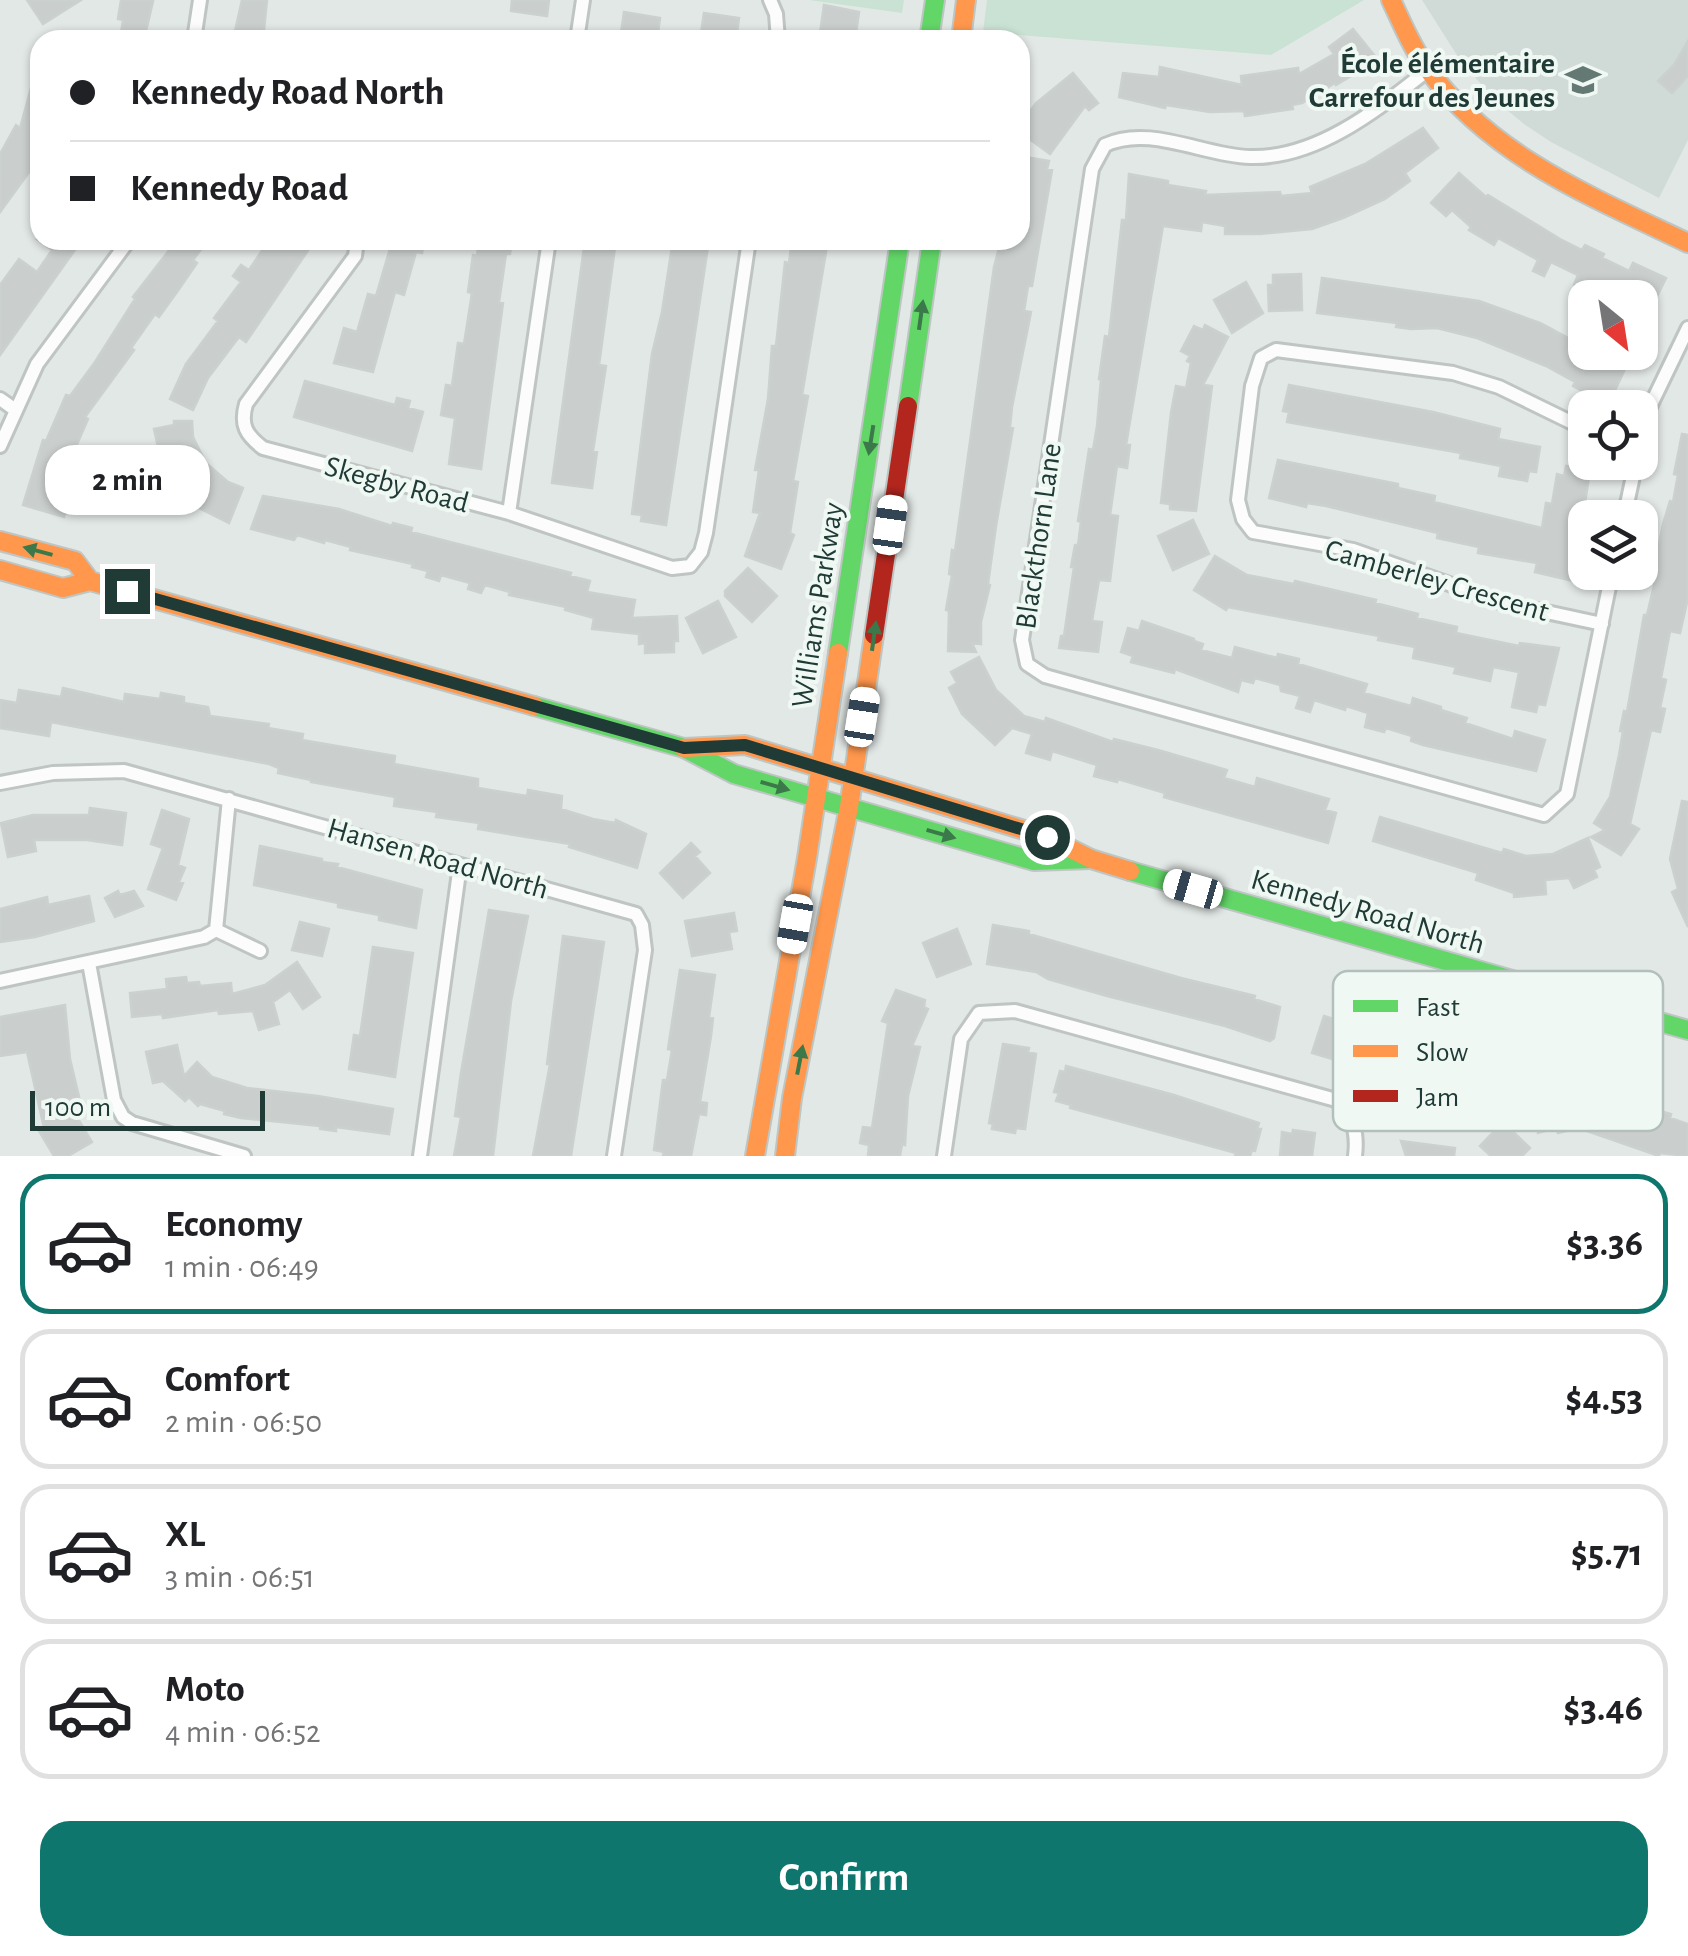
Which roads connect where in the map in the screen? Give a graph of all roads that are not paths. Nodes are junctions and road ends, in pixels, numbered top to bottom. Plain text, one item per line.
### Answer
1 (200, 0) edge
2 (583, 0) edge
3 (770, 0) edge
4 (935, 0) edge
5 (966, 0) edge
6 (1391, 0) edge
7 (196, 30) edge
8 (578, 30) edge
9 (777, 30) edge
10 (930, 30) edge
11 (962, 30) edge
12 (1428, 70) junction
13 (1688, 243) edge
14 (123, 250) edge
15 (356, 250) edge
16 (547, 250) edge
17 (748, 250) edge
18 (898, 250) edge
19 (931, 250) edge
20 (1688, 328) edge
21 (1658, 390) edge
22 (0, 399) edge
23 (14, 409) junction
24 (1568, 421) edge
25 (0, 446) edge
26 (509, 513) junction
27 (0, 540) edge
28 (0, 570) edge
29 (90, 581) junction
30 (1609, 590) edge
31 (1602, 624) junction
32 (684, 748) junction
33 (820, 768) junction
34 (852, 778) junction
35 (0, 783) edge
36 (816, 798) junction
37 (229, 799) junction
38 (848, 807) junction
39 (1091, 858) junction
40 (460, 864) junction
41 (216, 930) junction
42 (260, 950) dead end
43 (89, 963) junction
44 (1476, 971) edge
45 (0, 981) edge
46 (1663, 1023) edge
47 (1688, 1030) edge
48 (1333, 1099) edge
49 (1355, 1131) edge
50 (244, 1156) edge
51 (420, 1156) edge
52 (614, 1156) edge
53 (755, 1156) edge
54 (785, 1156) edge
55 (944, 1156) edge
56 (1354, 1156) edge

1 - 7 street
2 - 8 street
3 - 9 street
4 - 10 main road
5 - 11 main road
6 - 12 main road
12 - 13 main road
12 - 31 street, Blackthorn Lane
14 - 23 street
15 - 26 street, Skegby Road
16 - 26 street, Skegby Road
17 - 26 street
18 -> 33 main road, Williams Parkway
34 -> 19 main road, Williams Parkway
20 - 21 street
22 - 23 street
23 - 25 street
24 - 31 street, Camberley Crescent
29 -> 27 main road
28 - 29 main road
29 - 32 main road
30 - 31 street, Blackthorn Lane
32 - 33 main road, Kennedy Road North
32 -> 36 main road, Kennedy Road North
33 - 34 main road, Kennedy Road North
33 - 36 main road, Williams Parkway
34 - 38 main road, Williams Parkway
34 - 39 main road, Kennedy Road North
35 - 37 street, Hansen Road North
36 - 38 main road, Kennedy Road North
36 - 53 main road, Williams Parkway
37 - 40 street, Hansen Road North
37 - 41 street
38 -> 39 main road, Kennedy Road North
54 -> 38 main road, Williams Parkway
39 - 44 main road, Kennedy Road North
40 - 51 street
40 - 52 street, Hansen Road North
41 - 42 street
41 - 43 street
43 - 45 street
43 - 50 street
46 - 47 main road, Kennedy Road North
48 - 55 street
49 - 56 street

